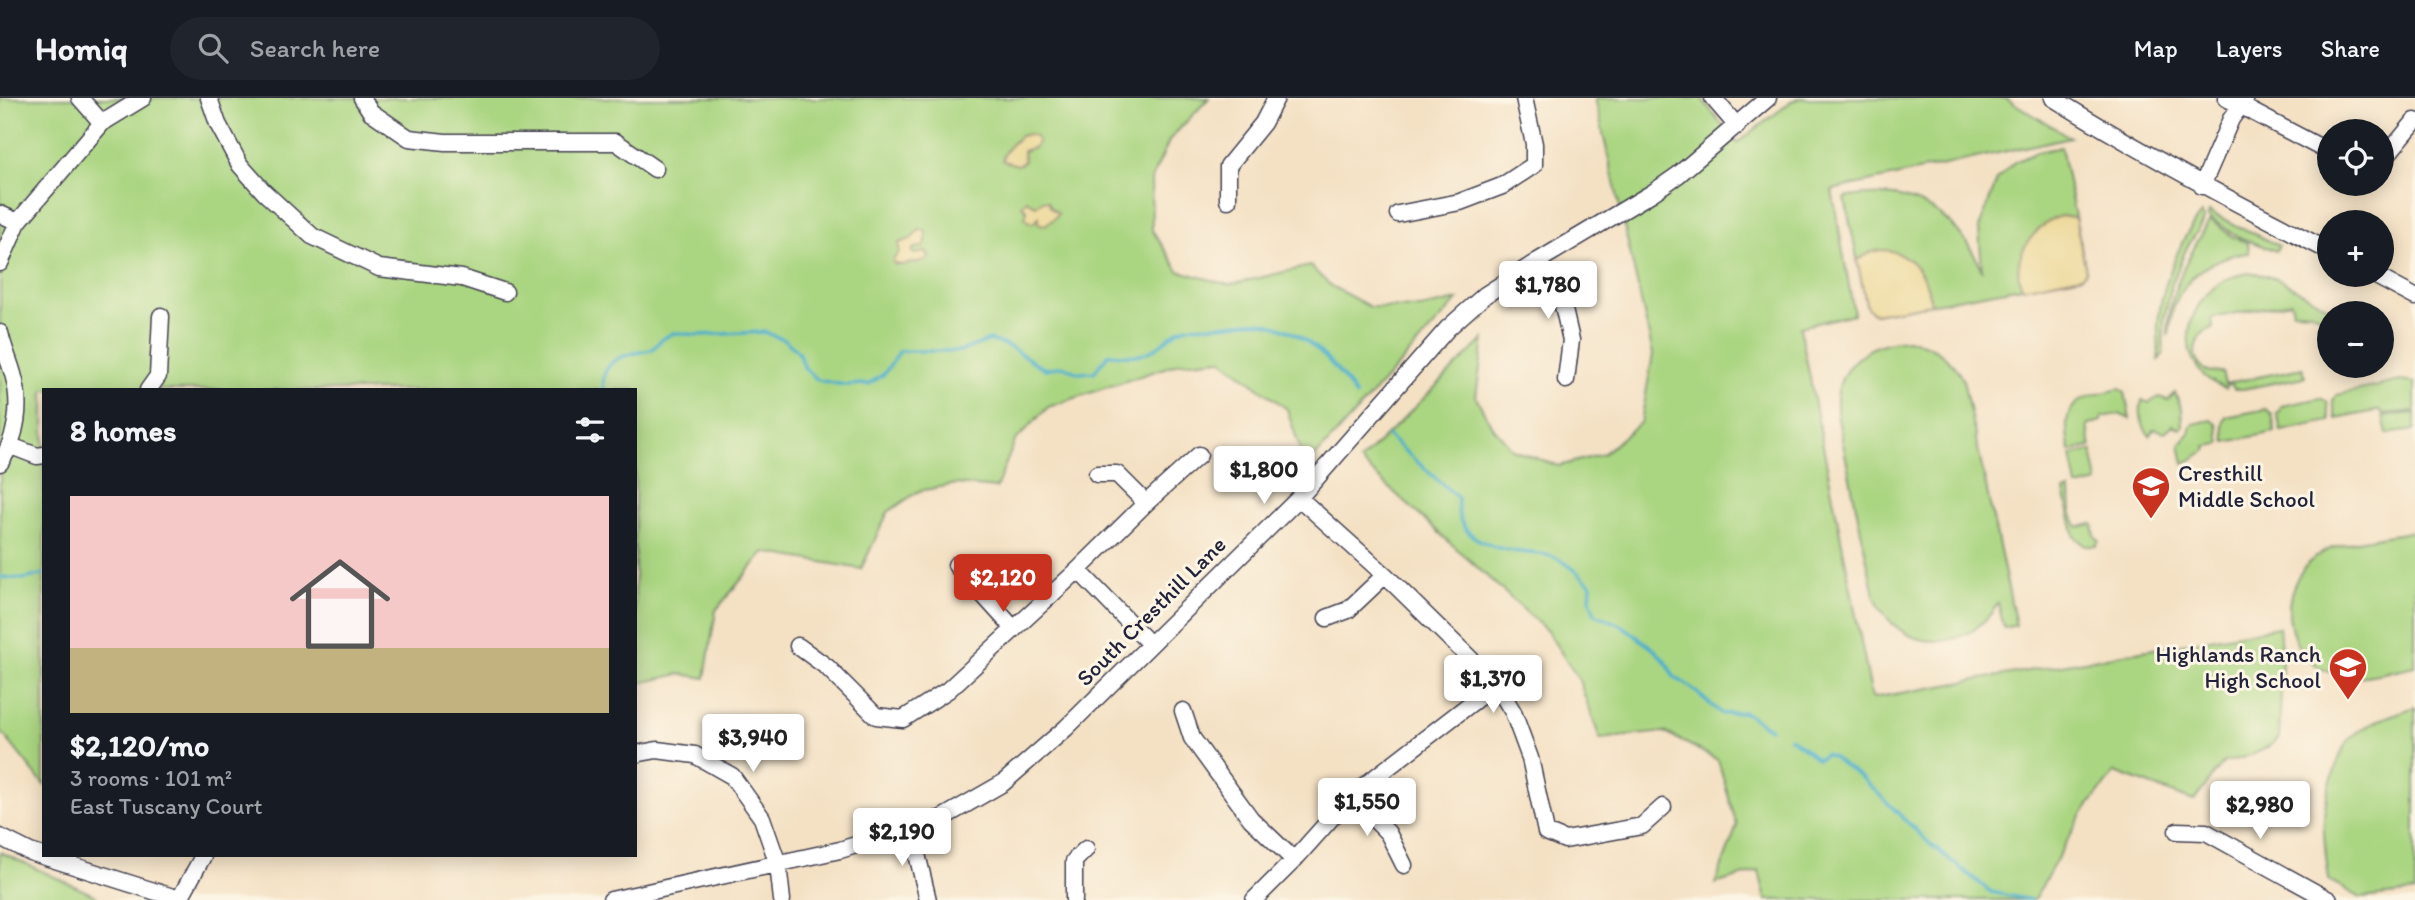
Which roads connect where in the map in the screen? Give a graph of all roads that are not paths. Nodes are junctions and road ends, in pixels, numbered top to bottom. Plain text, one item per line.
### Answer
1 (80, 98) edge
2 (142, 98) edge
3 (209, 98) edge
4 (362, 98) edge
5 (1276, 98) edge
6 (1524, 98) edge
7 (1713, 98) edge
8 (1768, 98) edge
9 (2053, 98) edge
10 (2238, 101) edge
11 (2415, 121) edge
12 (102, 123) junction
13 (1737, 126) junction
14 (2317, 145) edge
15 (2394, 146) edge
16 (655, 169) dead end
17 (2202, 186) junction
18 (1227, 200) dead end
19 (0, 214) edge
20 (1398, 214) dead end
21 (18, 222) junction
22 (2317, 245) edge
23 (1538, 261) junction
24 (0, 263) edge
25 (2394, 286) edge
26 (505, 292) dead end
27 (2415, 297) edge
28 (161, 316) dead end
29 (0, 333) edge
30 (1566, 380) dead end
31 (149, 388) edge
32 (11, 446) junction
33 (42, 455) edge
34 (1199, 455) dead end
35 (0, 463) edge
36 (1097, 474) dead end
37 (1299, 498) junction
38 (1146, 503) junction
39 (956, 565) dead end
40 (1078, 570) junction
41 (1385, 575) junction
42 (1327, 618) dead end
43 (1014, 629) junction
44 (1150, 644) junction
45 (797, 646) dead end
46 (1496, 684) junction
47 (1183, 710) dead end
48 (637, 754) edge
49 (1351, 796) junction
50 (1663, 807) dead end
51 (911, 829) junction
52 (2177, 831) dead end
53 (0, 837) edge
54 (1086, 849) dead end
55 (42, 856) edge
56 (46, 857) edge
57 (202, 857) edge
58 (1294, 860) junction
59 (778, 864) junction
60 (1404, 865) dead end
61 (179, 900) edge
62 (611, 900) edge
63 (782, 900) edge
64 (928, 900) edge
65 (1074, 900) edge
66 (1254, 900) edge
67 (2329, 900) edge

1 - 12 street
2 - 12 street
3 - 26 street
4 - 16 street
5 - 18 street
6 - 20 street
7 - 13 street
8 - 13 street, South Cresthill Lane
9 - 17 street
10 - 14 street
10 - 17 street
11 - 15 street
12 - 21 street
13 - 23 street, South Cresthill Lane
17 - 22 street
19 - 21 street
21 - 24 street
23 - 30 street
23 - 37 street, South Cresthill Lane
25 - 27 street
28 - 31 street
29 - 32 street
32 - 33 street
32 - 35 street
34 - 38 street
36 - 38 street
37 - 41 street
37 - 44 street, South Cresthill Lane
38 - 40 street
39 - 43 street
40 - 43 street
40 - 44 street
41 - 42 street
41 - 46 street
43 - 45 street
44 - 51 street, South Cresthill Lane
46 - 49 street
46 - 50 street
47 - 58 street
48 - 59 street
49 - 58 street
49 - 60 street
51 - 59 street, South Cresthill Lane
51 - 64 street
52 - 67 street
53 - 55 street
54 - 65 street
56 - 61 street
57 - 61 street
58 - 66 street
59 - 62 street, South Cresthill Lane
59 - 63 street

